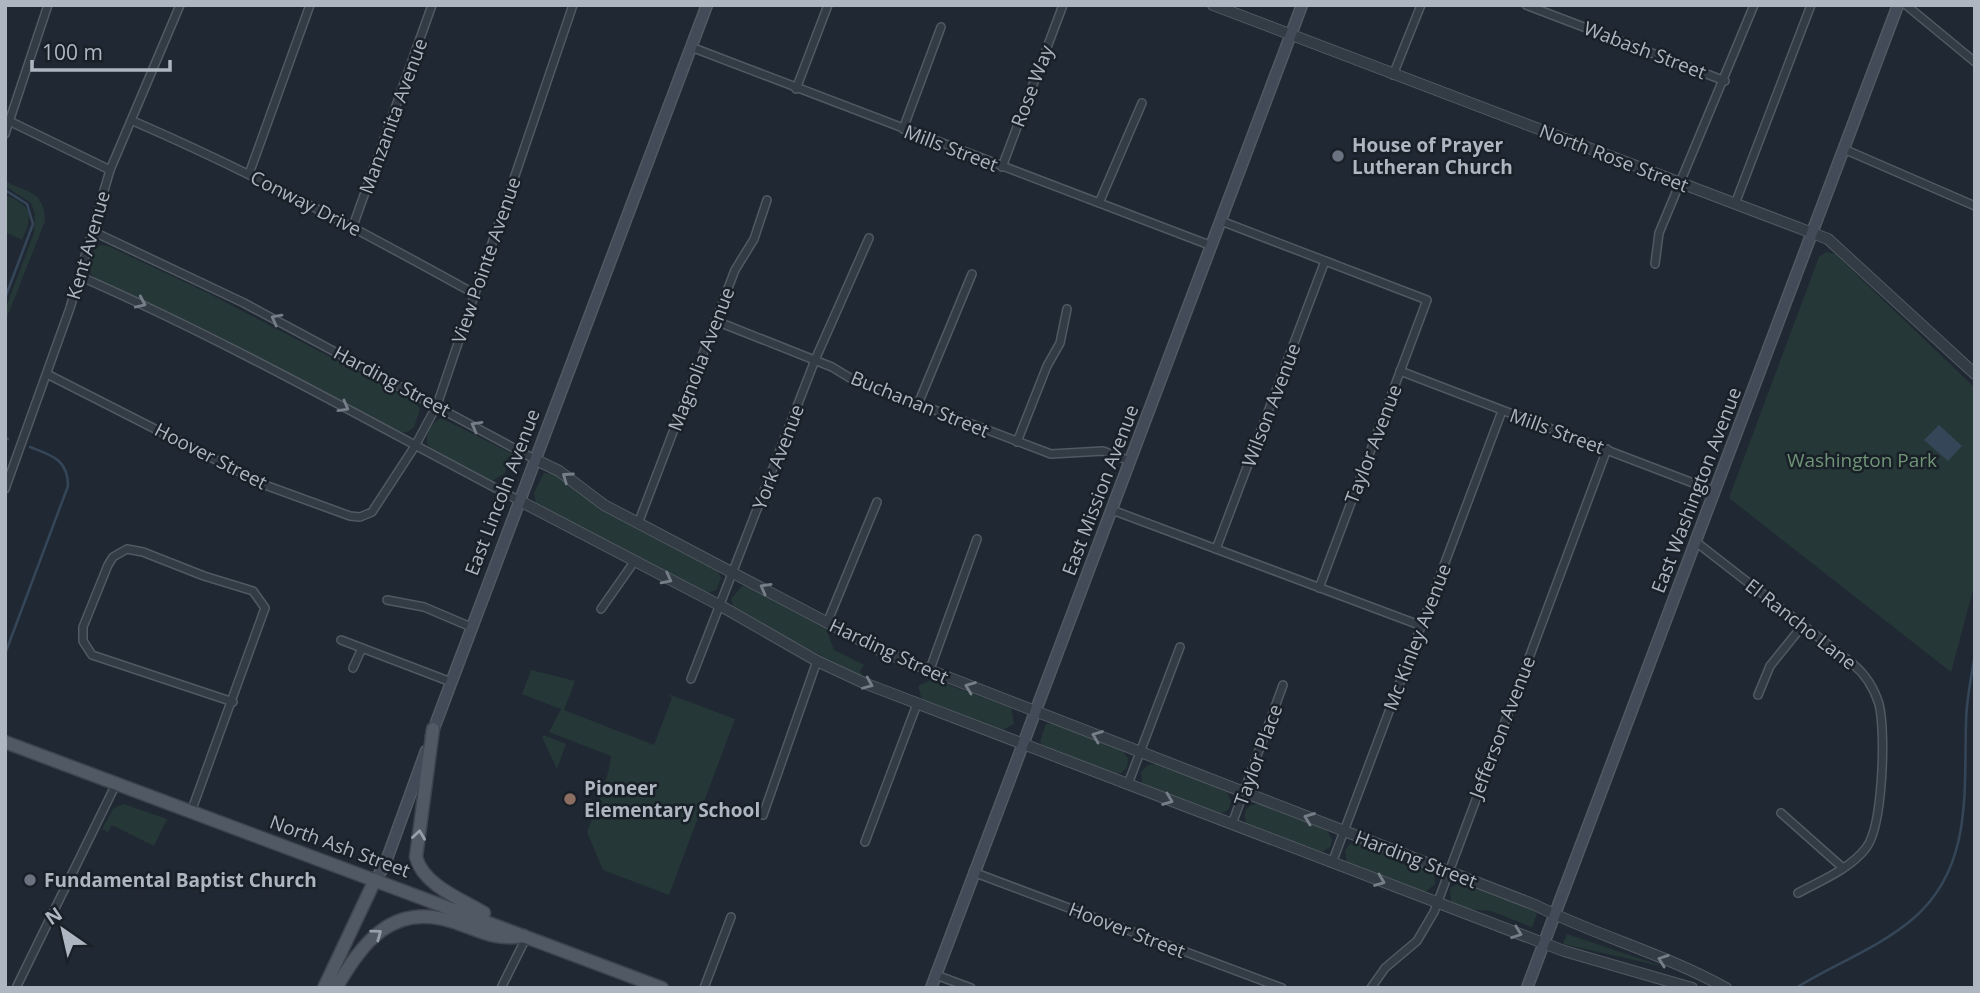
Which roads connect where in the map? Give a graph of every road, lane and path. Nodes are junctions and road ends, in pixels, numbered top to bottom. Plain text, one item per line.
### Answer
1 (48, 5) edge
2 (180, 5) edge
3 (310, 5) edge
4 (432, 5) edge
5 (573, 5) edge
6 (707, 5) edge
7 (828, 5) edge
8 (1063, 5) edge
9 (1213, 5) edge
10 (1302, 5) edge
11 (1421, 5) edge
12 (1526, 5) edge
13 (1754, 5) edge
14 (1811, 5) edge
15 (1898, 5) edge
16 (1906, 5) edge
17 (941, 27) dead end
18 (1291, 36) junction
19 (691, 47) junction
20 (1975, 62) edge
21 (1393, 75) junction
22 (1725, 81) junction
23 (796, 89) junction
24 (1142, 103) dead end
25 (8, 120) edge
26 (134, 121) junction
27 (903, 129) junction
28 (5, 134) edge
29 (1846, 150) junction
30 (1002, 167) junction
31 (110, 170) junction
32 (249, 174) junction
33 (1681, 184) junction
34 (767, 200) dead end
35 (1099, 203) junction
36 (1735, 204) junction
37 (1975, 206) edge
38 (1221, 221) junction
39 (353, 226) junction
40 (92, 230) junction
41 (1812, 233) junction
42 (869, 237) dead end
43 (1212, 246) junction
44 (1325, 261) junction
45 (1655, 264) dead end
46 (972, 274) dead end
47 (79, 276) junction
48 (475, 294) junction
49 (1067, 309) dead end
50 (716, 321) junction
51 (815, 360) junction
52 (1400, 371) junction
53 (47, 374) junction
54 (1975, 374) edge
55 (437, 404) junction
56 (918, 404) junction
57 (1502, 411) junction
58 (1017, 442) junction
59 (415, 446) junction
60 (1607, 449) junction
61 (536, 460) junction
62 (1130, 461) junction
63 (5, 488) edge
64 (1714, 491) junction
65 (520, 501) junction
66 (877, 502) dead end
67 (377, 505) joint
68 (1112, 510) junction
69 (639, 521) junction
70 (977, 539) dead end
71 (1696, 542) junction
72 (1216, 549) junction
73 (635, 562) junction
74 (734, 571) junction
75 (1319, 588) junction
76 (387, 600) dead end
77 (721, 606) junction
78 (601, 610) dead end
79 (827, 623) junction
80 (1803, 625) junction
81 (1422, 626) junction
82 (471, 627) junction
83 (341, 640) dead end
84 (1180, 647) dead end
85 (362, 648) junction
86 (817, 661) junction
87 (353, 668) dead end
88 (929, 671) junction
89 (691, 679) dead end
90 (451, 682) junction
91 (1283, 685) dead end
92 (1758, 695) dead end
93 (233, 702) junction
94 (917, 704) junction
95 (1033, 712) junction
96 (433, 729) junction
97 (5, 742) edge
98 (1022, 743) junction
99 (1140, 752) junction
100 (116, 784) junction
101 (1128, 785) junction
102 (1244, 793) junction
103 (191, 812) junction
104 (1781, 813) dead end
105 (763, 815) dead end
106 (1232, 824) junction
107 (1344, 831) junction
108 (865, 842) dead end
109 (1332, 863) junction
110 (1843, 868) junction
111 (973, 872) junction
112 (1447, 872) junction
113 (375, 880) junction
114 (1798, 893) dead end
115 (1437, 903) junction
116 (1555, 915) junction
117 (731, 918) dead end
118 (508, 929) junction
119 (527, 936) junction
120 (1544, 943) junction
121 (936, 975) junction
122 (16, 988) edge
123 (324, 988) edge
124 (337, 988) edge
125 (501, 988) edge
126 (662, 988) edge
127 (704, 988) edge
128 (931, 988) edge
129 (971, 988) edge
130 (1282, 988) edge
131 (1370, 988) edge
132 (1527, 988) edge
133 (1692, 988) edge
134 (1726, 988) edge

1 - 25 street
2 - 26 street, Kent Avenue
3 - 32 street
4 - 39 street, Manzanita Avenue
5 - 48 street, View Pointe Avenue
6 - 19 main road, East Lincoln Avenue
7 - 23 street
8 - 30 street, Rose Way
9 - 18 street, North Rose Street
10 - 18 main road, East Mission Avenue
11 - 21 street
12 - 22 street, Wabash Street
13 - 22 street
14 - 36 street
15 - 29 main road, East Washington Avenue
16 - 20 street
17 - 27 street
18 - 21 street, North Rose Street
18 - 38 main road, East Mission Avenue
19 - 23 street, Mills Street
19 - 61 main road, East Lincoln Avenue
21 - 33 street, North Rose Street
22 - 33 street
23 - 27 street, Mills Street
24 - 35 street
25 - 28 street
25 - 31 street
26 - 31 street, Kent Avenue
26 - 32 street, Conway Drive
27 - 30 street, Mills Street
29 - 37 street
29 - 41 main road, East Washington Avenue
30 - 35 street, Mills Street
31 - 40 street, Kent Avenue
32 - 39 street, Conway Drive
33 - 36 street, North Rose Street
33 - 45 street
34 - 50 street, Magnolia Avenue
35 - 43 street, Mills Street
36 - 41 street, North Rose Street
38 - 43 main road, East Mission Avenue
38 - 44 street
39 - 48 street, Conway Drive
40 - 47 street, Kent Avenue
55 -> 40 street, Harding Street
41 - 54 street, North Rose Street
41 - 64 main road, East Washington Avenue
42 - 51 street, York Avenue
43 - 62 main road, East Mission Avenue
44 - 52 street, Taylor Avenue
44 - 72 street, Wilson Avenue
46 - 56 street
47 - 53 street, Kent Avenue
47 -> 59 street, Harding Street
48 - 55 street, View Pointe Avenue
49 - 58 street
50 - 51 street, Buchanan Street
50 - 69 street, Magnolia Avenue
51 - 56 street, Buchanan Street
51 - 74 street, York Avenue
52 - 57 street, Mills Street
52 - 75 street, Taylor Avenue
53 - 63 street, Kent Avenue
53 - 67 street, Hoover Street
55 - 59 street, View Pointe Avenue
61 -> 55 street, Harding Street
56 - 58 street, Buchanan Street
57 - 60 street, Mills Street
57 - 81 street, Mc Kinley Avenue
58 - 62 street, Buchanan Street
59 - 65 street, Harding Street
59 - 67 street, View Pointe Avenue
60 - 64 street, Mills Street
60 - 112 street, Jefferson Avenue
61 - 65 main road, East Lincoln Avenue
69 -> 61 street, Harding Street
62 - 68 main road, East Mission Avenue
64 - 71 main road, East Washington Avenue
65 - 73 street, Harding Street
65 - 82 main road, East Lincoln Avenue
66 - 79 street
68 - 72 street
68 - 95 main road, East Mission Avenue
69 - 74 street, Harding Street
70 - 88 street
71 - 80 street, El Rancho Lane
71 - 116 main road, East Washington Avenue
72 - 75 street
73 -> 77 street, Harding Street
73 - 78 street
74 - 77 street, York Avenue
79 -> 74 street, Harding Street
75 - 81 street
76 - 82 street
77 - 86 street, Harding Street
77 - 89 street, York Avenue
79 - 88 street, Harding Street
80 - 92 street
80 - 110 street, El Rancho Lane
81 - 107 street, Mc Kinley Avenue
82 - 90 main road, East Lincoln Avenue
83 - 85 street
84 - 99 street
85 - 87 street
85 - 90 street
86 -> 94 street, Harding Street
86 - 105 street
95 -> 88 street, Harding Street
90 - 96 main road, East Lincoln Avenue
91 - 102 street, Taylor Place
93 - 93 street
93 - 103 street
94 - 98 street, Harding Street
94 - 108 street
95 - 98 main road, East Mission Avenue
99 -> 95 street, Harding Street
96 - 113 main road, East Lincoln Avenue
118 -> 96 main road
97 - 100 main road, North Ash Street
98 - 101 street, Harding Street
98 - 111 main road, East Mission Avenue
99 - 101 street
99 - 102 street, Harding Street
100 - 103 main road, North Ash Street
100 - 122 street
101 -> 106 street, Harding Street
102 - 106 street, Taylor Place
107 -> 102 street, Harding Street
103 - 113 main road, North Ash Street
104 - 110 street
106 - 109 street, Harding Street
107 - 109 street, Mc Kinley Avenue
107 - 112 street, Harding Street
109 -> 115 street, Harding Street
110 - 114 street, El Rancho Lane
111 - 121 main road, East Mission Avenue
111 - 130 street, Hoover Street
112 - 115 street, Jefferson Avenue
112 - 116 street, Harding Street
113 - 118 main road, North Ash Street
113 - 123 main road, East Lincoln Avenue
115 -> 120 street, Harding Street
115 - 131 street, Jefferson Avenue
116 - 120 main road, East Washington Avenue
134 -> 116 street, Harding Street
117 - 127 street
118 - 119 main road, North Ash Street
124 -> 119 main road
119 - 125 street
119 - 126 main road, North Ash Street
120 - 132 main road, East Washington Avenue
120 - 133 street, Harding Street
121 - 128 main road, East Mission Avenue
121 - 129 street

